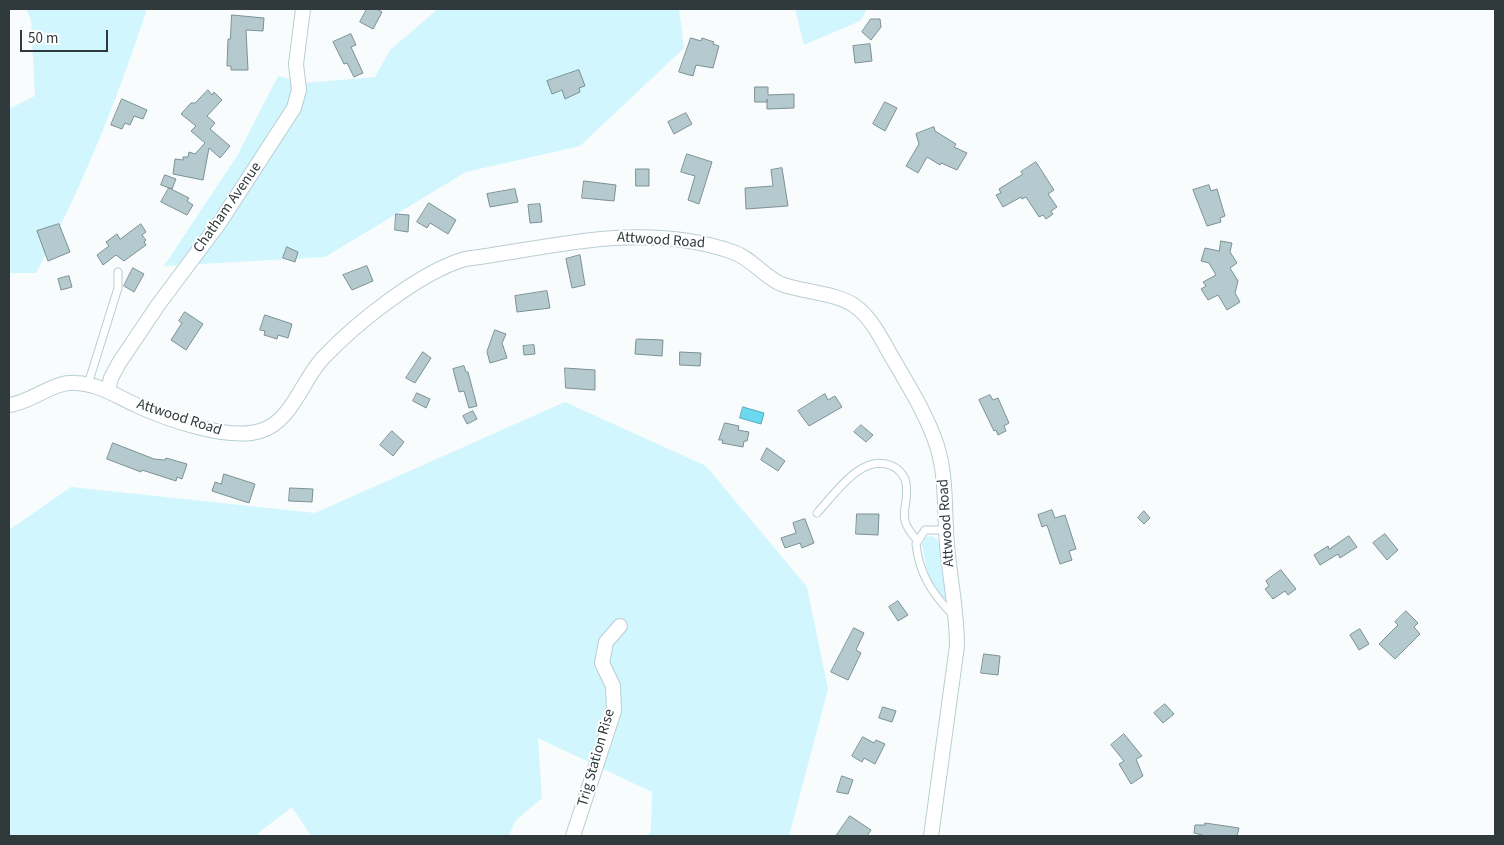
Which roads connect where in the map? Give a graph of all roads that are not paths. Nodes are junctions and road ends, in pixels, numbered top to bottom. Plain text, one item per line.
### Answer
1 (303, 9) edge
2 (118, 272) dead end
3 (88, 384) junction
4 (108, 391) junction
5 (9, 405) edge
6 (816, 513) dead end
7 (946, 530) junction
8 (917, 540) junction
9 (956, 618) junction
10 (620, 626) dead end
11 (573, 836) edge
12 (931, 836) edge

1 - 4 street, Chatham Avenue
2 - 3 lane
3 - 4 street, Attwood Road
3 - 5 street, Attwood Road
4 - 7 street, Attwood Road
6 - 8 lane
7 - 8 lane
7 - 9 street, Attwood Road
8 - 9 lane
9 - 12 street, Attwood Road
10 - 11 street, Trig Station Rise

